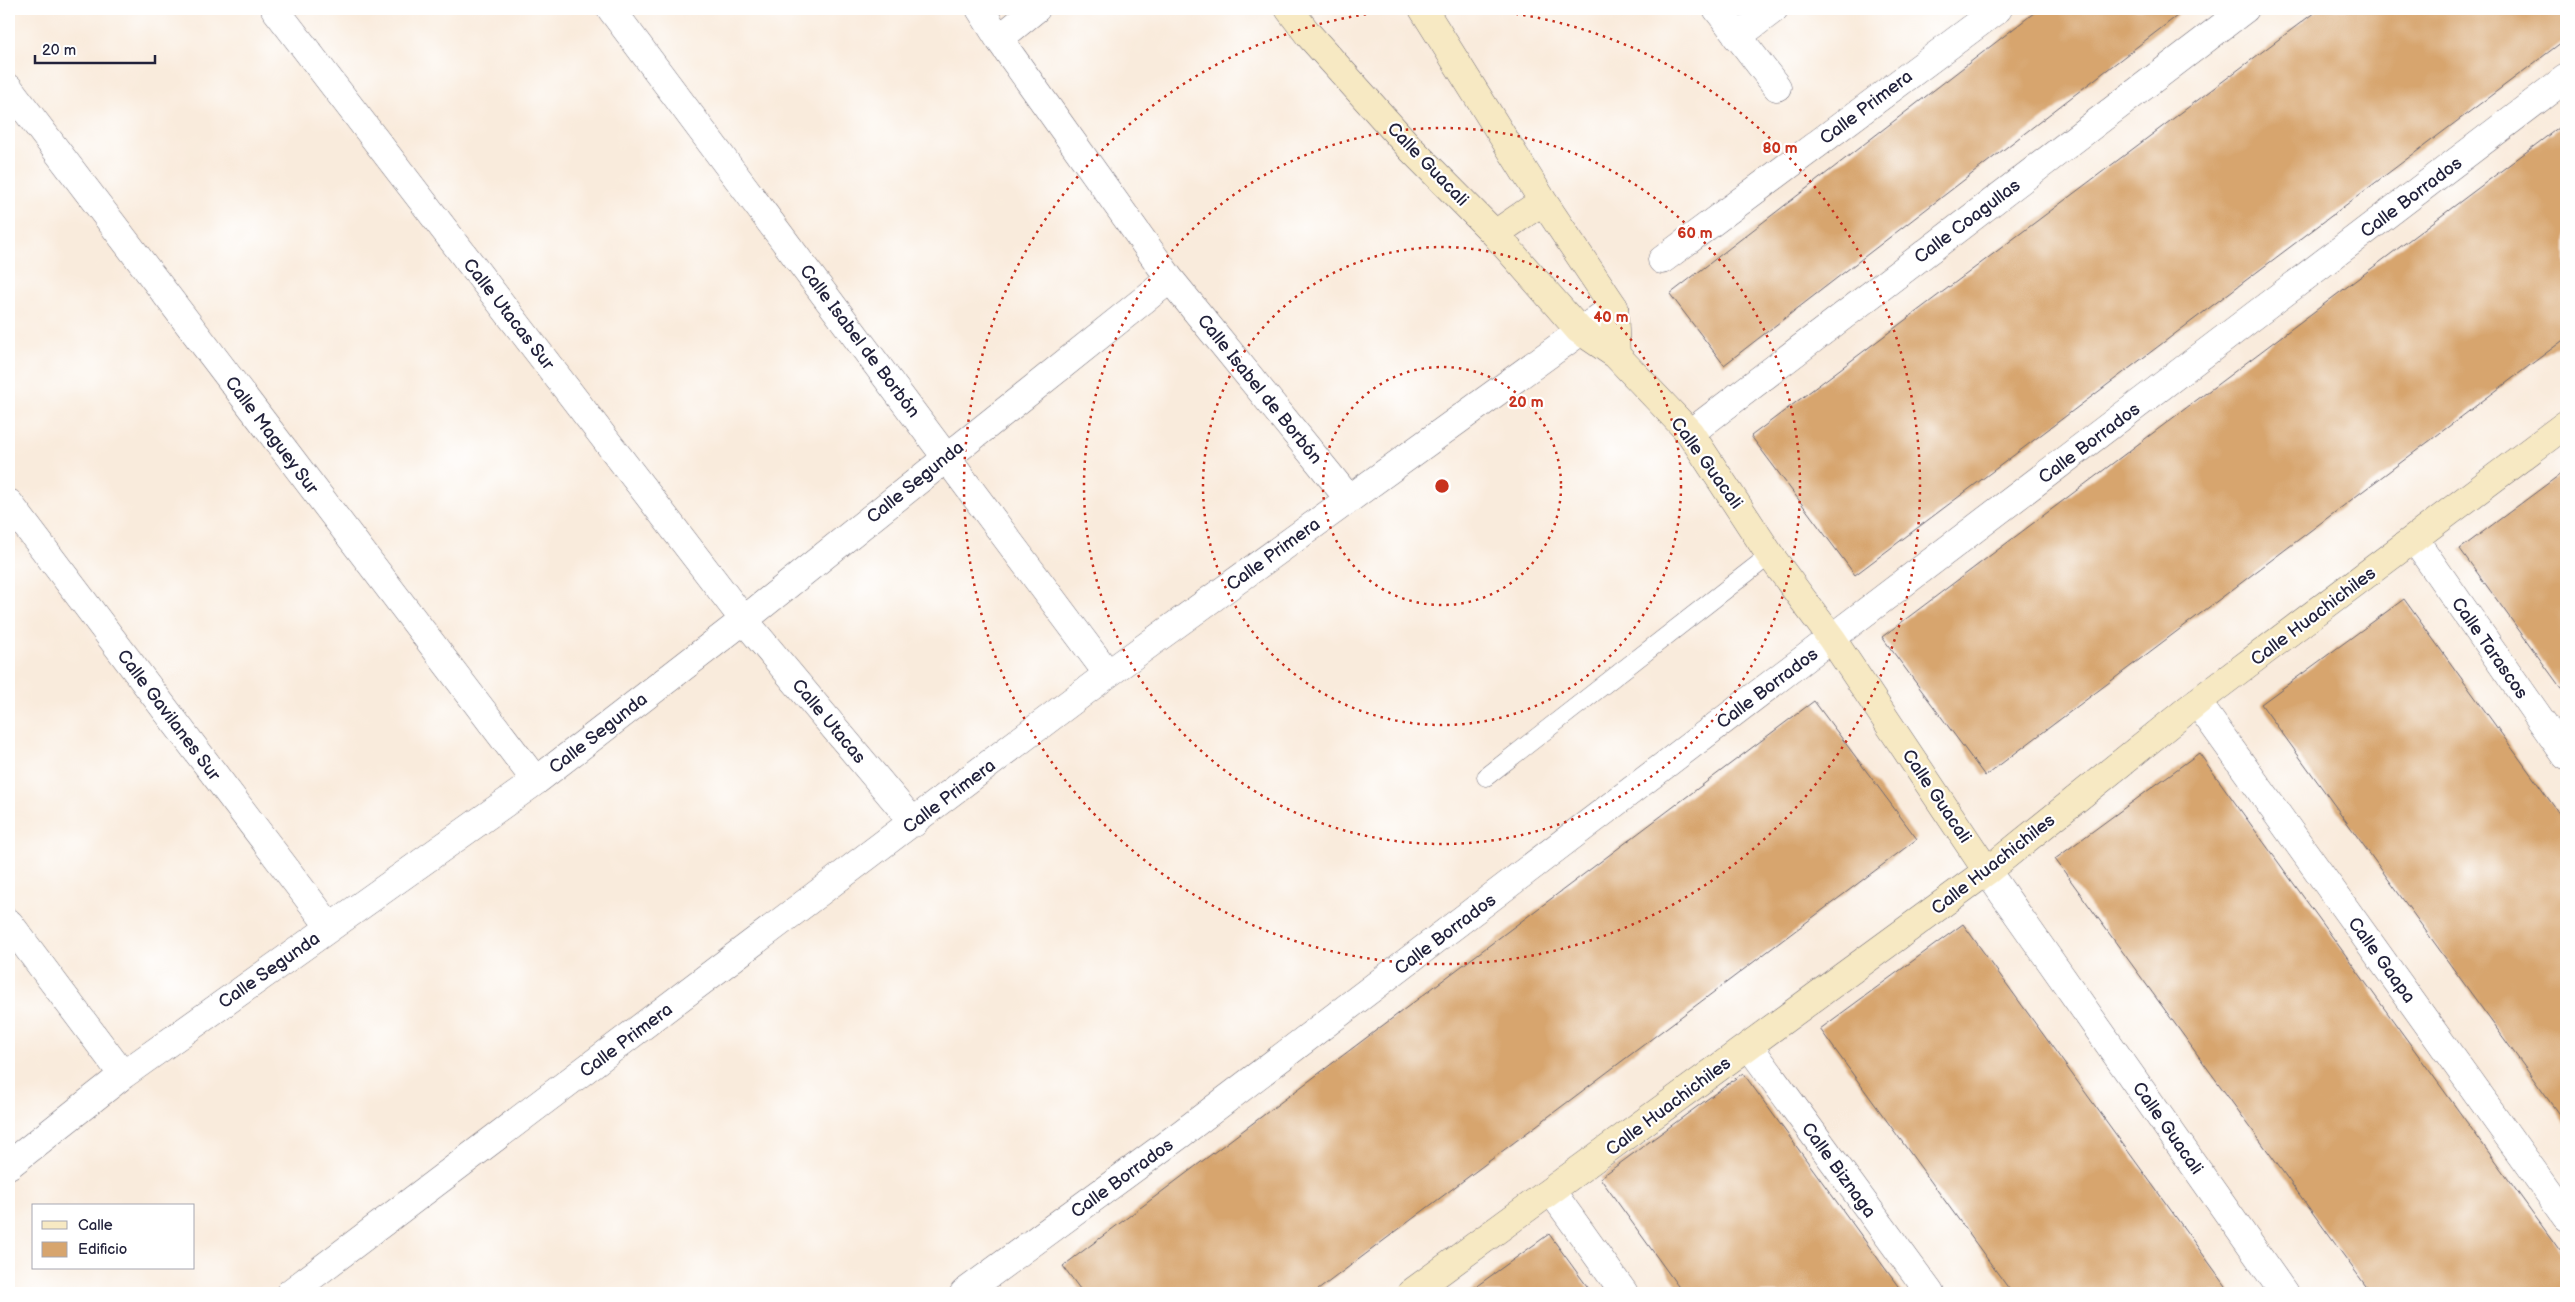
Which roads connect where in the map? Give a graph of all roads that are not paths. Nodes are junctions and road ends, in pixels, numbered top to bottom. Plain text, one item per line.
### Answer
1 (275, 9) edge
2 (611, 9) edge
3 (980, 9) edge
4 (1036, 9) edge
5 (1289, 9) edge
6 (1423, 9) edge
7 (1717, 9) edge
8 (1774, 9) edge
9 (1998, 9) edge
10 (2244, 9) edge
11 (1737, 37) junction
12 (999, 39) junction
13 (2566, 78) edge
14 (1777, 87) dead end
15 (9, 88) edge
16 (1543, 201) junction
17 (1495, 234) junction
18 (1662, 260) dead end
19 (1170, 280) junction
20 (1614, 307) junction
21 (1579, 330) junction
22 (1616, 355) junction
23 (2566, 424) edge
24 (1690, 433) junction
25 (947, 456) junction
26 (1349, 498) junction
27 (9, 503) edge
28 (2415, 540) junction
29 (1770, 555) junction
30 (744, 620) junction
31 (1832, 639) junction
32 (1108, 674) junction
33 (2197, 702) junction
34 (2566, 756) edge
35 (1486, 777) dead end
36 (536, 781) junction
37 (914, 823) junction
38 (1987, 871) junction
39 (9, 923) edge
40 (330, 927) junction
41 (1749, 1046) junction
42 (123, 1075) junction
43 (9, 1165) edge
44 (1552, 1192) junction
45 (2566, 1217) edge
46 (994, 1284) edge
47 (290, 1293) edge
48 (964, 1293) edge
49 (1411, 1293) edge
50 (1624, 1293) edge
51 (1930, 1293) edge
52 (2284, 1293) edge

1 - 30 street, Calle Utacas Sur
2 - 25 street, Calle Isabel de Borbón
3 - 12 street, Calle Isabel de Borbón
4 - 12 street
5 - 17 street, Calle Guacali
6 - 16 street
7 - 11 street
8 - 11 street
9 - 18 street, Calle Primera
10 - 24 street, Calle Coagullas
11 - 14 street
12 - 19 street, Calle Isabel de Borbón
13 - 31 street, Calle Borrados
15 - 36 street, Calle Maguey Sur
16 - 17 street
16 - 20 street
17 - 21 street, Calle Guacali
19 - 25 street, Calle Segunda
19 - 26 street, Calle Isabel de Borbón
20 - 21 street, Calle Primera
20 - 22 street
21 - 22 street, Calle Guacali
21 - 26 street, Calle Primera
22 - 24 street, Calle Guacali
23 - 28 street, Calle Huachichiles
24 - 29 street, Calle Guacali
25 - 30 street, Calle Segunda
25 - 32 street, Calle Isabel de Borbón
26 - 32 street, Calle Primera
27 - 40 street, Calle Gavilanes Sur
28 - 33 street, Calle Huachichiles
28 - 34 street, Calle Tarascos
29 - 31 street, Calle Guacali
29 - 35 lane
30 - 36 street, Calle Segunda
30 - 37 street, Calle Utacas
31 - 38 street, Calle Guacali
31 - 46 street, Calle Borrados
32 - 37 street, Calle Primera
33 - 38 street, Calle Huachichiles
33 - 45 street, Calle Gaapa
36 - 40 street, Calle Segunda
37 - 47 street, Calle Primera
38 - 41 street, Calle Huachichiles
38 - 52 street, Calle Guacali
39 - 42 street
40 - 42 street, Calle Segunda
41 - 44 street, Calle Huachichiles
41 - 51 street, Calle Biznaga
42 - 43 street, Calle Segunda
44 - 49 street, Calle Huachichiles
44 - 50 street
46 - 48 street, Calle Borrados

